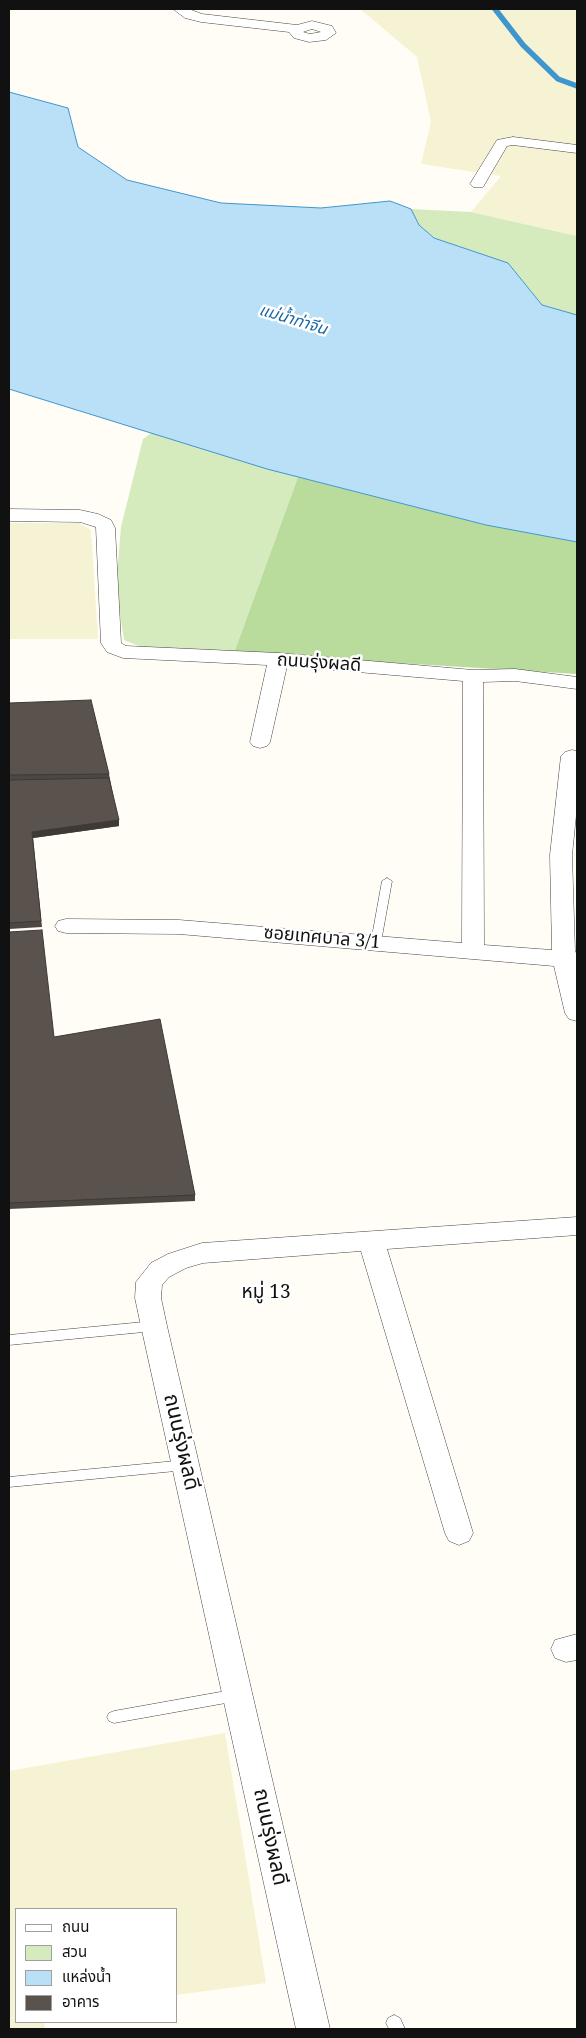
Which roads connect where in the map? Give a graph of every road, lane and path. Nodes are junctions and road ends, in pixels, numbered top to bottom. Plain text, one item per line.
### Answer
1 (180, 9) edge
2 (297, 29) dead end
3 (577, 149) edge
4 (478, 184) dead end
5 (9, 515) edge
6 (278, 659) junction
7 (473, 676) junction
8 (577, 683) edge
9 (260, 742) dead end
10 (572, 756) dead end
11 (387, 881) dead end
12 (66, 926) dead end
13 (376, 942) junction
14 (473, 950) junction
15 (570, 960) edge
16 (577, 1012) edge
17 (577, 1226) edge
18 (371, 1241) junction
19 (154, 1326) junction
20 (9, 1340) edge
21 (186, 1465) junction
22 (9, 1482) edge
23 (459, 1533) dead end
24 (239, 1695) junction
25 (114, 1717) dead end
26 (313, 2029) edge

1 - 2 street
3 - 4 street
5 - 6 street, ถนนรุ่งผลดี
6 - 7 street, ถนนรุ่งผลดี
6 - 9 street
7 - 8 street, ถนนรุ่งผลดี
7 - 14 street
10 - 15 street
11 - 13 lane
12 - 13 street, ซอยเทศบาล 3/1
13 - 14 street, ซอยเทศบาล 3/1
14 - 15 street, ซอยเทศบาล 3/1
15 - 16 street
17 - 18 street, ถนนรุ่งผลดี
18 - 19 street, ถนนรุ่งผลดี
18 - 23 street
19 - 20 lane
19 - 21 street, ถนนรุ่งผลดี
21 - 22 lane
21 - 24 street, ถนนรุ่งผลดี
24 - 25 lane
24 - 26 street, ถนนรุ่งผลดี

